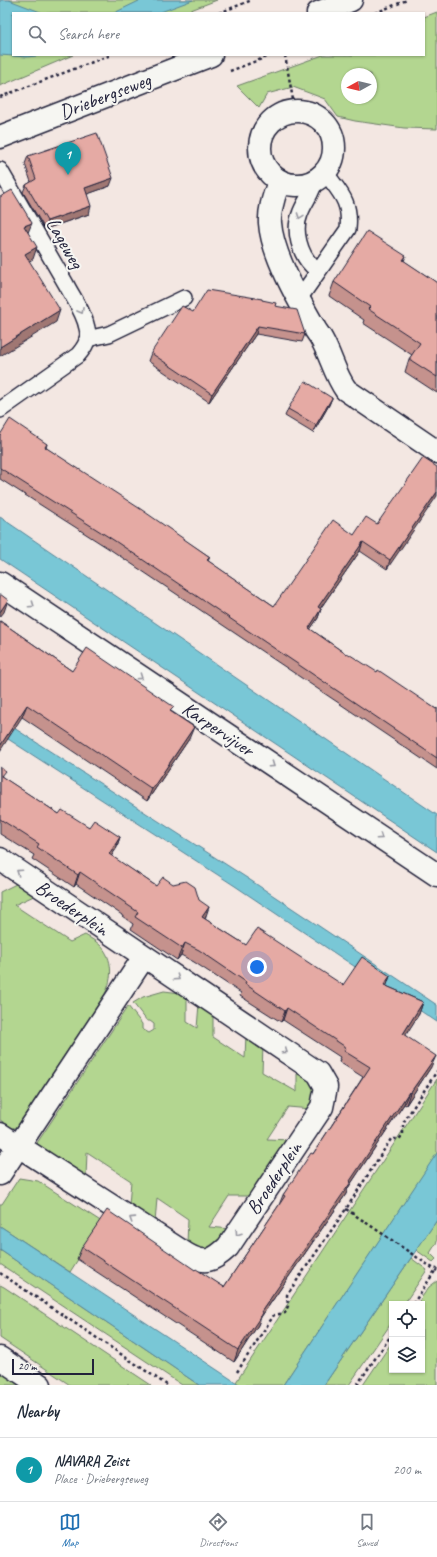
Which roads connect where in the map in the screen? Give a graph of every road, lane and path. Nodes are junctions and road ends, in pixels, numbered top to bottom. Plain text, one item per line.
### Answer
1 (252, 0) edge
2 (351, 0) edge
3 (406, 0) edge
4 (222, 12) edge
5 (321, 12) edge
6 (377, 12) edge
7 (108, 56) edge
8 (208, 56) edge
9 (285, 56) edge
10 (0, 97) edge
11 (295, 111) junction
12 (0, 137) edge
13 (0, 170) edge
14 (320, 176) junction
15 (279, 181) junction
16 (312, 266) dead end
17 (184, 298) dead end
18 (298, 299) junction
19 (88, 339) junction
20 (0, 410) edge
21 (437, 452) edge
22 (0, 583) edge
23 (0, 859) edge
24 (437, 875) edge
25 (144, 957) junction
26 (437, 1071) edge
27 (0, 1134) edge
28 (18, 1147) junction
29 (0, 1174) edge
30 (346, 1209) junction
31 (437, 1270) edge
32 (0, 1273) edge
33 (414, 1301) edge
34 (390, 1337) edge
35 (0, 1358) edge
36 (237, 1372) dead end
37 (40, 1385) edge
38 (167, 1385) edge
39 (357, 1385) edge

1 - 4 path
2 - 5 street
3 - 6 path
7 - 10 path, Driebergseweg
8 - 12 street, Driebergseweg
9 - 11 path
11 - 14 street
11 - 15 street
13 -> 19 lane, Lageweg
14 - 15 street
14 -> 16 lane
14 - 18 lane
15 - 18 street
17 - 19 lane
18 - 21 street
19 - 20 lane
22 -> 24 street, Karpervijver
25 -> 23 street, Broederplein
25 - 28 street
25 -> 28 street, Broederplein
26 - 30 path
27 - 28 street, Broederplein
28 - 29 street
30 - 31 path
30 - 36 path
31 - 33 path
32 - 38 path
34 - 39 path
35 - 37 street

